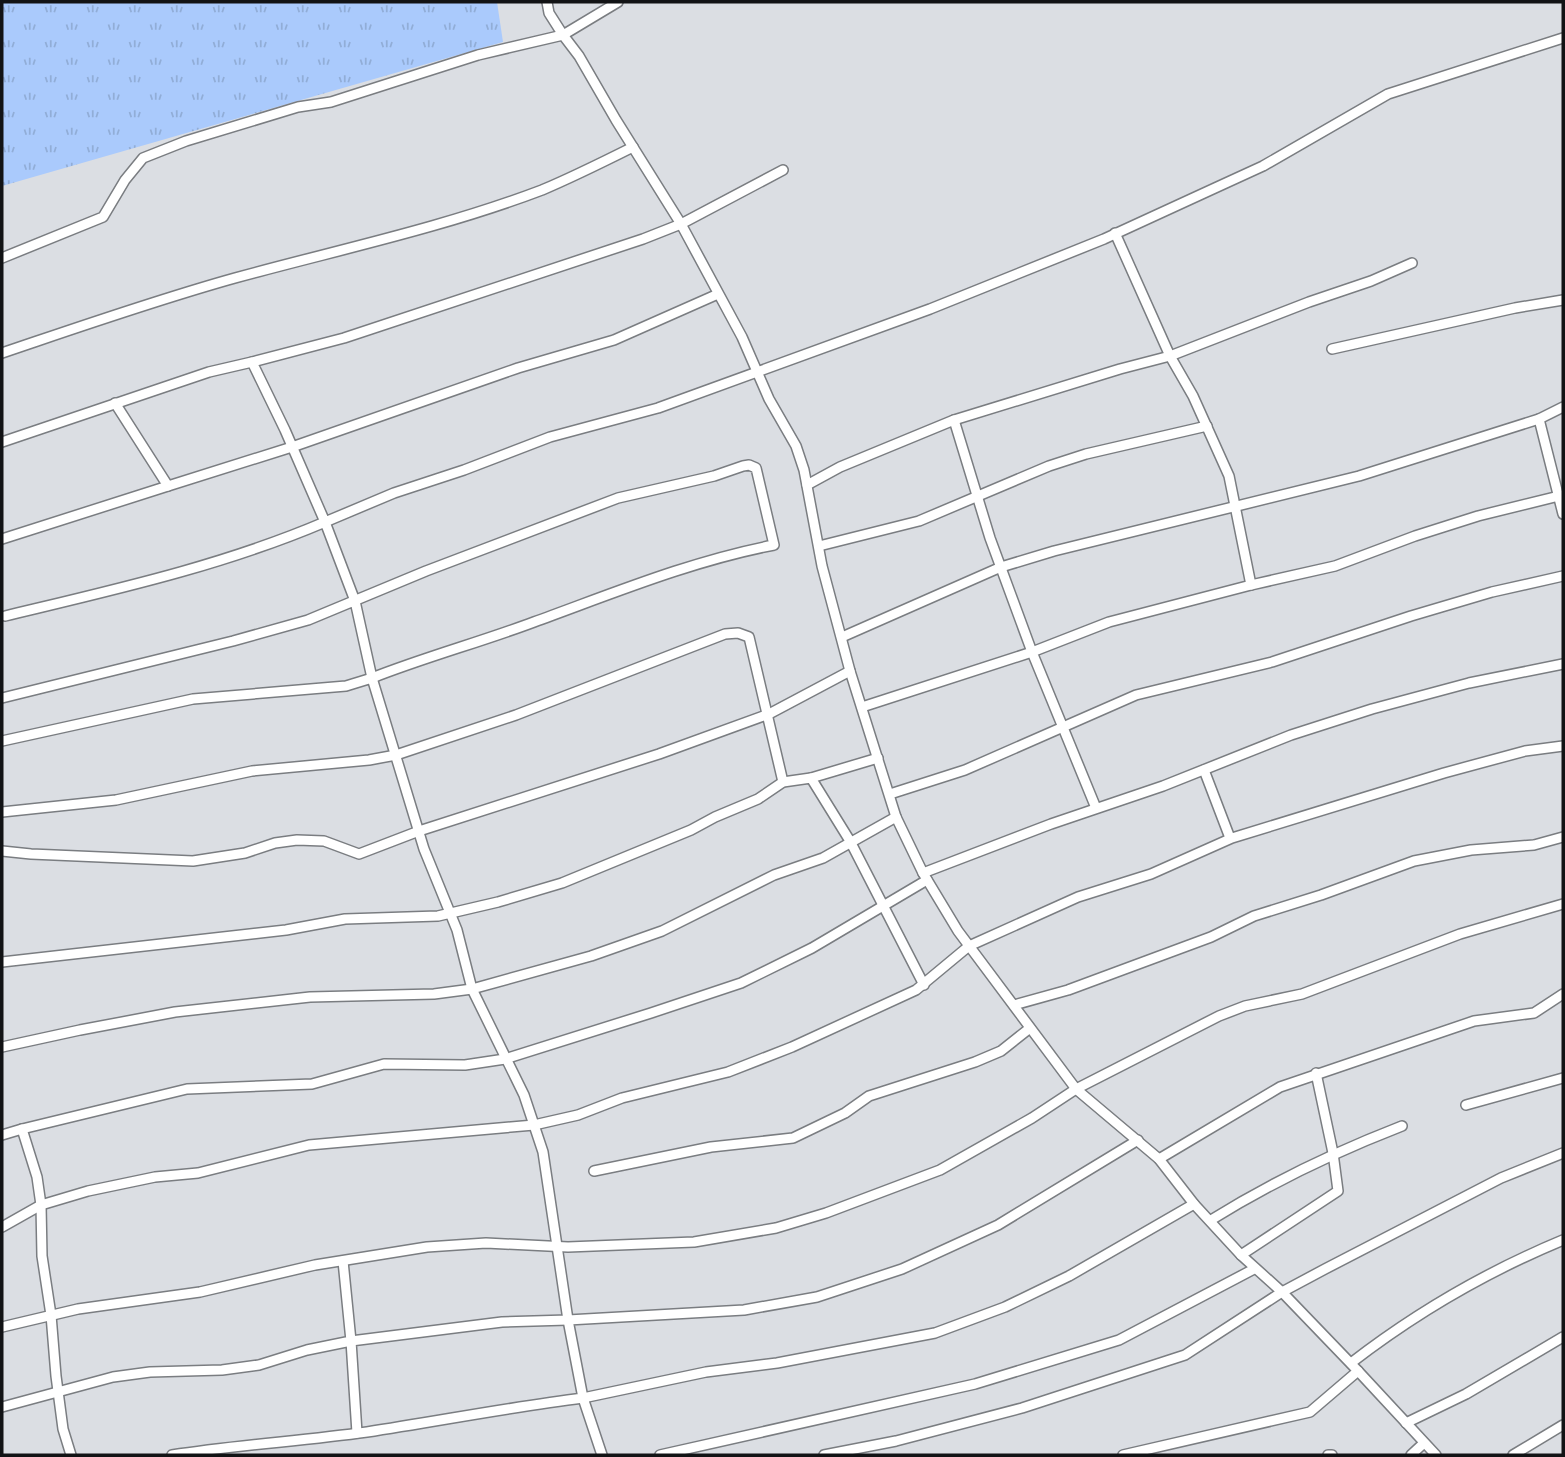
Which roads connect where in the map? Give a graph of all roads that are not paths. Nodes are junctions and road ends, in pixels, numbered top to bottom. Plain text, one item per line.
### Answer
1 (547, 2) edge
2 (618, 2) edge
3 (563, 35) junction
4 (1563, 38) edge
5 (633, 147) junction
6 (783, 170) dead end
7 (681, 224) junction
8 (1115, 233) junction
9 (2, 258) edge
10 (1412, 263) dead end
11 (718, 293) junction
12 (1563, 300) edge
13 (1332, 349) dead end
14 (2, 353) edge
15 (1170, 356) junction
16 (252, 362) junction
17 (757, 372) junction
18 (115, 404) junction
19 (1563, 407) edge
20 (1539, 419) junction
21 (954, 420) junction
22 (1207, 426) junction
23 (2, 442) edge
24 (292, 447) junction
25 (807, 485) junction
26 (168, 486) junction
27 (1562, 495) edge
28 (976, 496) junction
29 (1236, 507) junction
30 (1563, 514) edge
31 (325, 522) junction
32 (2, 539) edge
33 (819, 546) junction
34 (1001, 567) junction
35 (1563, 576) edge
36 (1251, 585) junction
37 (355, 601) junction
38 (5, 615) dead end
39 (842, 637) junction
40 (1032, 652) junction
41 (1563, 664) edge
42 (850, 671) junction
43 (372, 678) junction
44 (2, 698) edge
45 (862, 708) junction
46 (769, 714) junction
47 (1064, 728) junction
48 (2, 741) edge
49 (1563, 746) edge
50 (396, 755) junction
51 (878, 758) junction
52 (1204, 770) junction
53 (811, 778) junction
54 (783, 782) junction
55 (890, 794) junction
56 (1096, 808) junction
57 (2, 812) edge
58 (896, 817) junction
59 (419, 831) junction
60 (1563, 837) edge
61 (1230, 838) junction
62 (850, 841) junction
63 (2, 851) edge
64 (925, 876) junction
65 (1563, 904) edge
66 (881, 905) junction
67 (451, 912) junction
68 (969, 946) junction
69 (2, 962) edge
70 (924, 985) junction
71 (472, 989) junction
72 (1563, 994) edge
73 (1014, 1004) junction
74 (1030, 1028) junction
75 (2, 1047) edge
76 (505, 1059) junction
77 (1316, 1073) junction
78 (1563, 1078) edge
79 (1076, 1089) junction
80 (1466, 1105) dead end
81 (534, 1125) junction
82 (1402, 1126) dead end
83 (22, 1129) junction
84 (2, 1135) edge
85 (1138, 1140) junction
86 (1334, 1153) junction
87 (1563, 1153) edge
88 (1159, 1159) junction
89 (594, 1171) dead end
90 (1194, 1204) junction
91 (41, 1205) junction
92 (1211, 1220) junction
93 (2, 1227) edge
94 (1563, 1240) edge
95 (558, 1246) junction
96 (1241, 1255) junction
97 (343, 1261) junction
98 (1254, 1269) junction
99 (1282, 1293) junction
100 (51, 1315) junction
101 (568, 1320) junction
102 (2, 1327) edge
103 (1563, 1337) edge
104 (351, 1341) junction
105 (1355, 1367) junction
106 (58, 1392) junction
107 (583, 1398) junction
108 (2, 1407) edge
109 (1406, 1423) junction
110 (1563, 1425) edge
111 (357, 1433) junction
112 (1424, 1443) junction
113 (71, 1455) edge
114 (172, 1455) edge
115 (602, 1455) edge
116 (660, 1455) edge
117 (824, 1455) edge
118 (1123, 1455) edge
119 (1411, 1455) edge
120 (1436, 1455) edge
121 (1513, 1455) edge

1 - 3 street
2 - 3 street
3 - 5 street
3 - 9 street
4 - 8 street
5 - 7 street
5 - 14 street
6 - 7 street
7 - 11 street
7 - 16 street
8 - 15 street
8 - 17 street
10 - 15 street
11 - 17 street
11 - 24 street
12 - 13 street
15 - 21 street
15 - 22 street
16 - 18 street
16 - 24 street
17 - 25 street
17 - 31 street
18 - 23 street
18 - 26 street
19 - 20 street
20 - 27 street
20 - 29 street
21 - 25 street
21 - 28 street
22 - 28 street
22 - 29 street
24 - 26 street
24 - 31 street
25 - 33 street
26 - 32 street
27 - 30 street
27 - 36 street
28 - 33 street
28 - 34 street
29 - 34 street
29 - 36 street
31 - 37 street
31 - 38 street
33 - 39 street
34 - 39 street
34 - 40 street
35 - 47 street
36 - 40 street
37 - 43 street
37 - 43 street
37 - 44 street
39 - 42 street
40 - 45 street
40 - 47 street
41 - 52 street
42 - 45 street
42 - 46 street
43 - 48 street
43 - 50 street
45 - 51 street
46 - 50 street
46 - 54 street
46 - 59 street
47 - 55 street
47 - 56 street
49 - 61 street
50 - 57 street
50 - 59 street
51 - 53 street
51 - 55 street
52 - 56 street
52 - 61 street
53 - 54 street
53 - 62 street
54 - 67 street
55 - 58 street
56 - 64 street
58 - 62 street
58 - 64 street
59 - 63 street
59 - 67 street
60 - 73 street
61 - 68 street
62 - 66 street
62 - 71 street
64 - 66 street
64 - 68 street
65 - 79 street
66 - 70 street
66 - 76 street
67 - 69 street
67 - 71 street
68 - 70 street
68 - 73 street
70 - 81 street
71 - 75 street
71 - 76 street
72 - 77 street
73 - 74 street
74 - 79 street
74 - 89 street
76 - 81 street
76 - 83 street
77 - 86 street
77 - 88 street
78 - 80 street
79 - 85 street
79 - 95 street
81 - 91 street
81 - 95 street
82 - 86 street
83 - 84 street
83 - 91 street
85 - 88 street
85 - 101 street
86 - 92 street
86 - 96 street
87 - 99 street
88 - 90 street
90 - 92 street
90 - 107 street
91 - 93 street
91 - 100 street
92 - 96 street
94 - 105 street
95 - 97 street
95 - 101 street
96 - 98 street
97 - 100 street
97 - 104 street
98 - 99 street
98 - 116 street
99 - 105 street
99 - 117 street
100 - 102 street
100 - 106 street
101 - 104 street
101 - 107 street
103 - 109 street
104 - 106 street
104 - 111 street
105 - 109 street
105 - 118 street
106 - 108 street
106 - 113 street
107 - 111 street
107 - 115 street
109 - 112 street
110 - 121 street
111 - 114 street
112 - 119 street
112 - 120 street

